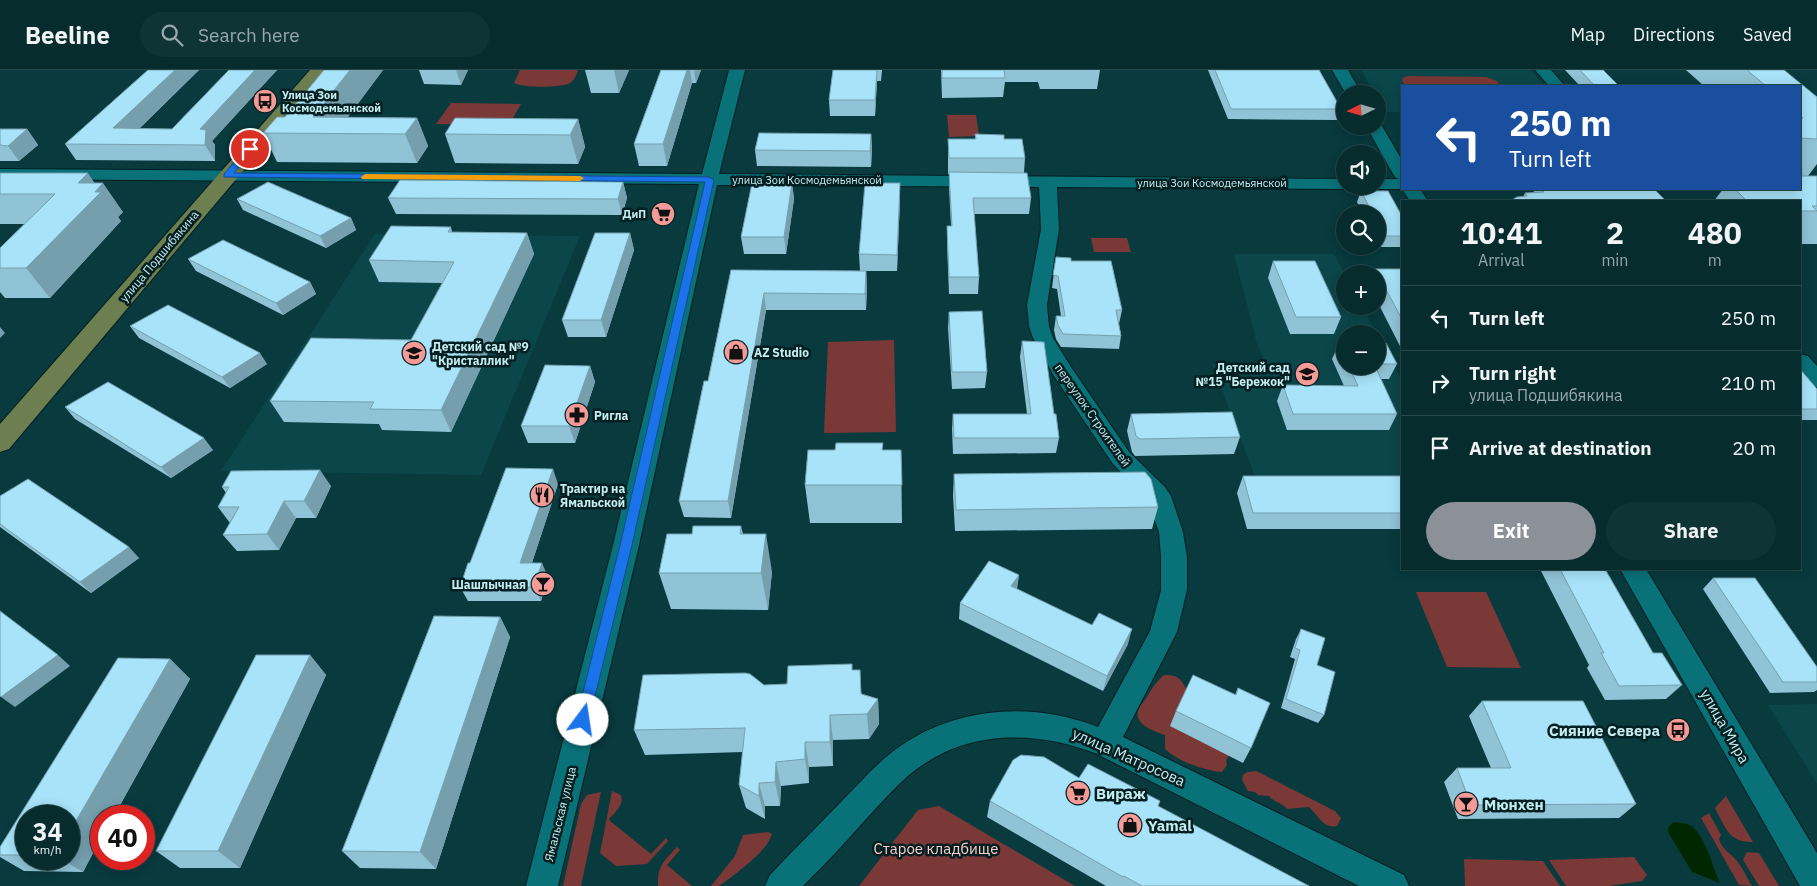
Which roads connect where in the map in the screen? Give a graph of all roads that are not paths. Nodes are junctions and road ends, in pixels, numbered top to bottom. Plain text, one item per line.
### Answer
1 (319, 70) edge
2 (737, 70) edge
3 (1340, 70) edge
4 (1543, 70) edge
5 (1349, 85) edge
6 (1556, 85) edge
7 (1379, 135) edge
8 (1401, 172) edge
9 (0, 174) edge
10 (227, 176) junction
11 (709, 180) junction
12 (1048, 182) junction
13 (1336, 184) edge
14 (1386, 184) edge
15 (1401, 184) edge
16 (1801, 362) edge
17 (1817, 380) edge
18 (0, 442) edge
19 (1634, 570) edge
20 (1105, 743) junction
21 (1817, 884) edge
22 (542, 886) edge
23 (781, 886) edge
24 (1393, 886) edge

1 - 10 main road, улица Подшибякина
2 - 11 street, Ямальская улица
3 - 5 street
4 - 6 street
7 - 8 street
9 - 10 street, улица Зои Космодемьянской
10 - 11 street, улица Зои Космодемьянской
10 - 18 main road, улица Подшибякина
11 - 12 street, улица Зои Космодемьянской
11 - 22 street, Ямальская улица
12 - 13 street, улица Зои Космодемьянской
12 - 20 street, переулок Строителей
14 - 15 street
16 - 17 street
19 - 21 street, улица Мира
20 - 23 street, улица Матросова
20 - 24 street, улица Матросова

